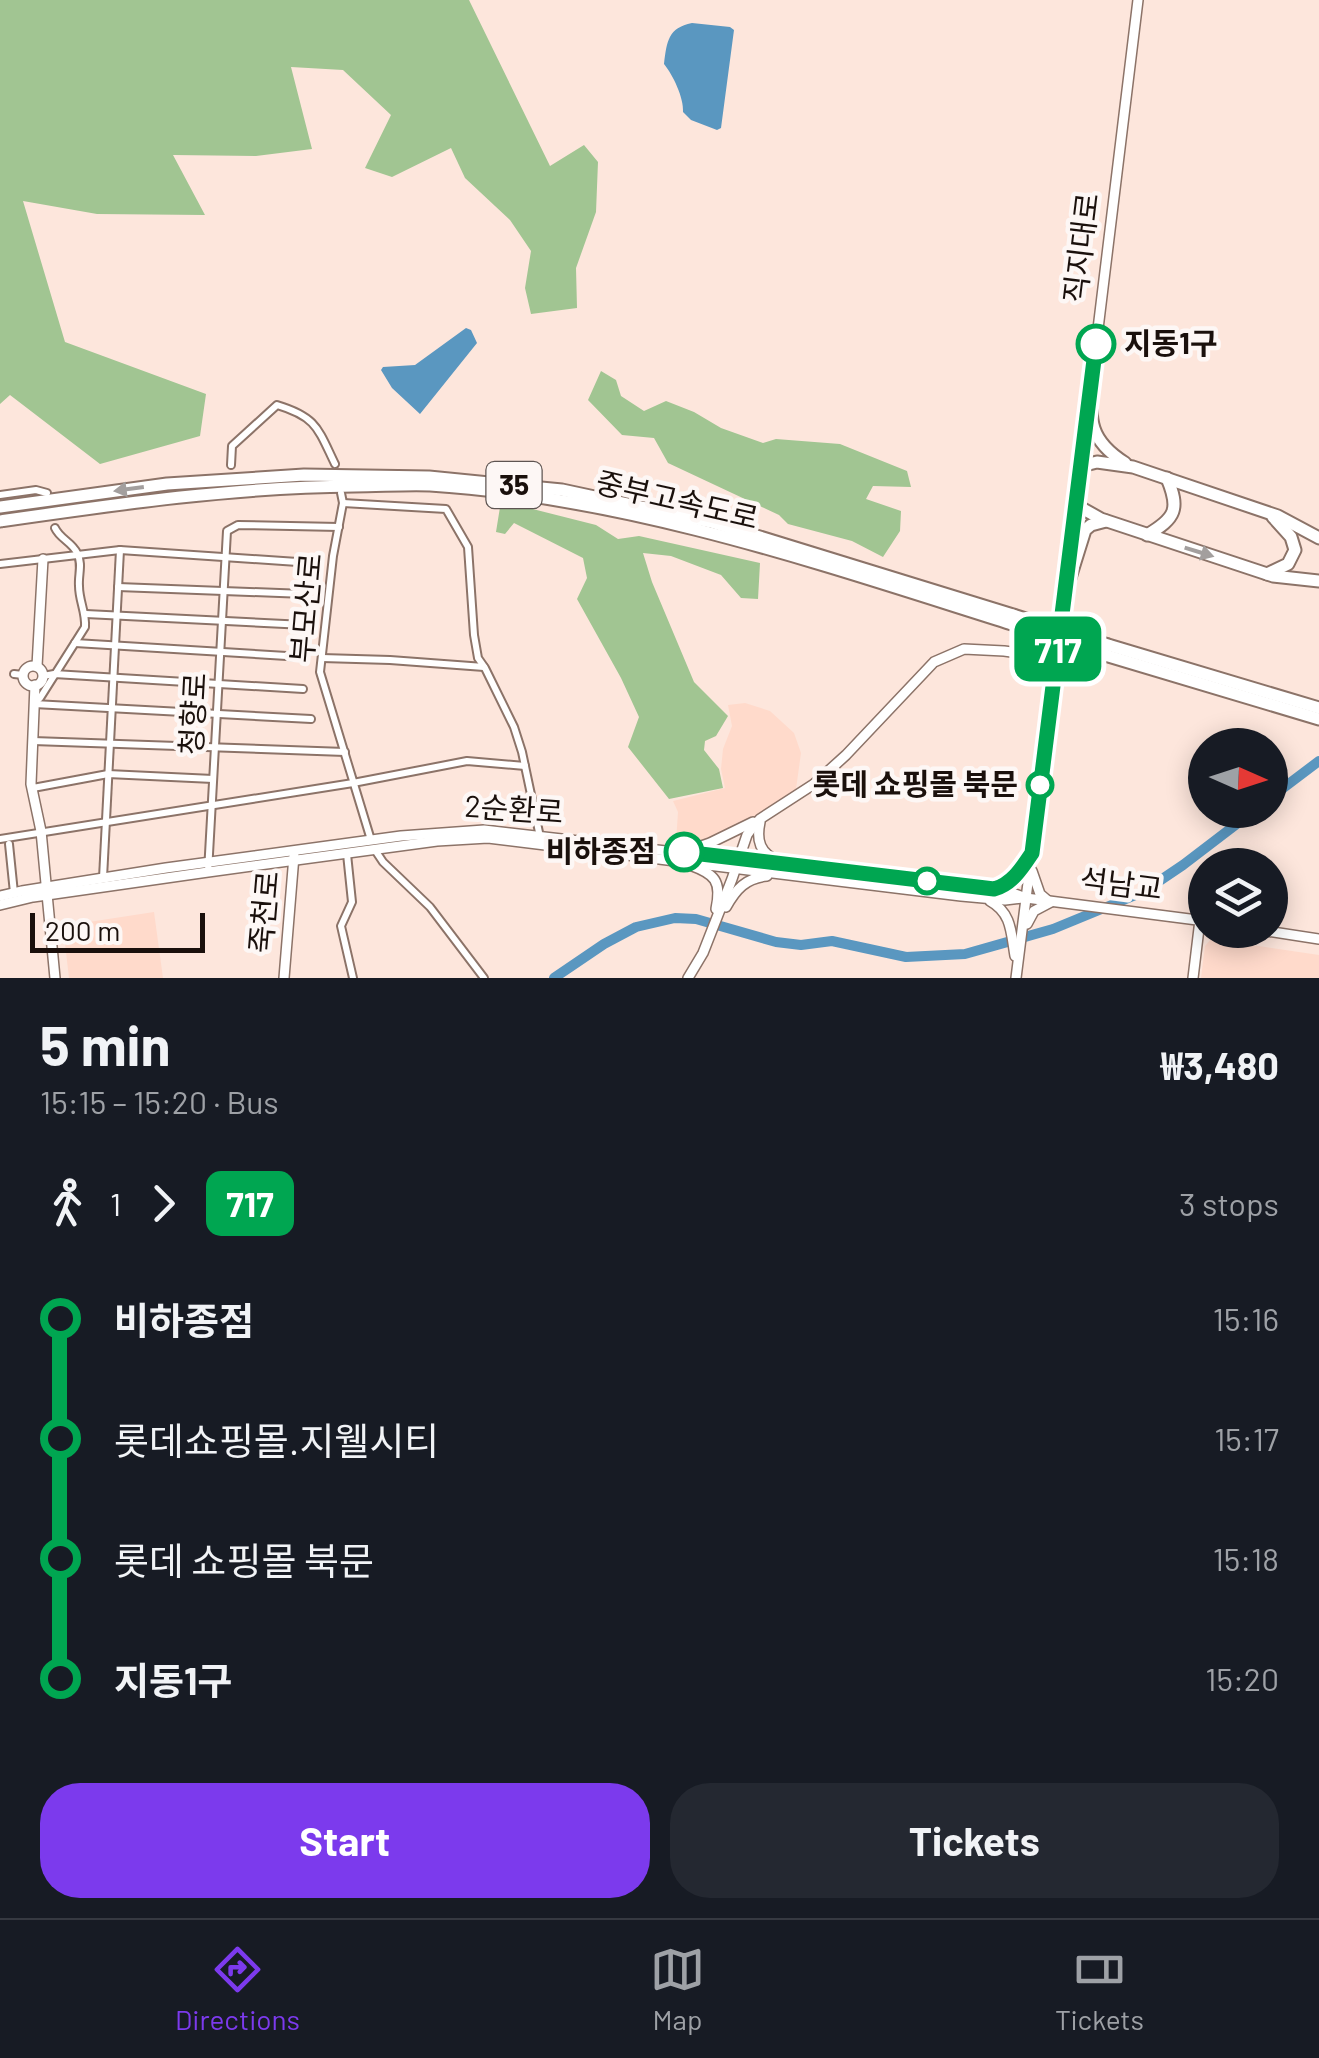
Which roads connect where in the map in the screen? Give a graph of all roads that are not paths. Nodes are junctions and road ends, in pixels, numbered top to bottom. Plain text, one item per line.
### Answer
1 (1138, 0) edge
2 (1094, 365) junction
3 (335, 464) dead end
4 (232, 465) dead end
5 (1082, 466) junction
6 (1133, 467) junction
7 (1168, 478) junction
8 (47, 493) dead end
9 (340, 494) dead end
10 (0, 495) edge
11 (344, 503) junction
12 (1076, 505) junction
13 (0, 507) edge
14 (1270, 513) junction
15 (0, 521) edge
16 (1106, 521) junction
17 (338, 527) junction
18 (55, 528) dead end
19 (1147, 535) junction
20 (1319, 538) edge
21 (120, 550) junction
22 (78, 555) junction
23 (224, 558) junction
24 (43, 559) junction
25 (312, 563) dead end
26 (0, 564) edge
27 (1267, 574) junction
28 (1319, 581) edge
29 (118, 587) junction
30 (223, 591) junction
31 (305, 594) dead end
32 (1065, 594) junction
33 (86, 614) junction
34 (116, 616) junction
35 (1012, 619) junction
36 (221, 621) junction
37 (305, 625) dead end
38 (75, 643) junction
39 (115, 646) junction
40 (220, 652) junction
41 (302, 657) dead end
42 (322, 658) junction
43 (1056, 658) junction
44 (36, 666) junction
45 (485, 668) junction
46 (54, 674) junction
47 (43, 676) junction
48 (113, 678) junction
49 (218, 684) junction
50 (35, 686) junction
51 (303, 690) dead end
52 (34, 704) junction
53 (112, 708) junction
54 (216, 714) junction
55 (1318, 715) edge
56 (311, 720) dead end
57 (32, 741) junction
58 (110, 744) junction
59 (214, 747) junction
60 (346, 752) junction
61 (525, 766) junction
62 (108, 774) junction
63 (213, 779) junction
64 (354, 784) junction
65 (33, 788) junction
66 (211, 807) junction
67 (760, 819) junction
68 (106, 823) junction
69 (747, 830) junction
70 (41, 831) junction
71 (0, 839) edge
72 (540, 839) junction
73 (12, 841) junction
74 (373, 845) junction
75 (684, 852) junction
76 (1032, 853) junction
77 (347, 854) junction
78 (0, 856) edge
79 (294, 856) junction
80 (673, 860) junction
81 (738, 863) junction
82 (785, 864) junction
83 (208, 867) junction
84 (103, 878) junction
85 (809, 878) junction
86 (994, 889) junction
87 (48, 891) junction
88 (14, 892) junction
89 (0, 896) edge
90 (983, 898) junction
91 (1026, 898) junction
92 (724, 900) junction
93 (1052, 902) junction
94 (0, 906) edge
95 (1188, 918) edge
96 (1025, 920) junction
97 (1288, 934) edge
98 (1319, 939) edge
99 (1199, 948) edge
100 (1018, 961) junction
101 (54, 978) edge
102 (284, 978) edge
103 (354, 978) edge
104 (484, 978) edge
105 (688, 978) edge
106 (1016, 978) edge
107 (1194, 978) edge

1 - 2 main road, 직지대로
2 - 5 main road, 직지대로
2 - 6 highway
3 - 4 street
5 - 6 highway
5 - 12 main road, 직지대로
6 - 7 highway
7 - 14 highway
7 - 19 highway
8 - 10 street
9 - 11 street
11 - 17 street, 부모산로
11 - 45 street
12 - 16 highway
12 - 32 main road, 직지대로
35 -> 13 highway, 중부고속도로 / 35
14 - 20 highway
14 - 27 highway
15 - 35 highway, 중부고속도로 / 35
16 - 19 highway
16 - 32 highway
17 - 23 street
17 - 42 street, 부모산로
18 - 22 street
19 -> 27 highway
21 - 22 street
21 - 23 street
21 - 29 street
22 - 24 street
22 - 33 street
23 - 25 street
23 - 30 street, 청향로
24 - 26 street
24 - 44 main road
27 - 28 highway
29 - 30 street
29 - 34 street
30 - 31 street
30 - 36 street, 청향로
32 - 43 main road, 직지대로
33 - 34 street
33 - 38 street
34 - 36 street
34 - 39 street
35 - 55 highway, 중부고속도로 / 35, bridge
36 - 37 street
36 - 40 street, 청향로
38 - 39 street
38 - 46 street
39 - 40 street
39 - 48 street
40 - 41 street
40 - 49 street, 청향로
42 - 45 street
42 - 60 street, 부모산로
43 - 67 main road
43 - 76 main road, 직지대로
44 - 47 main road
44 - 50 main road
45 - 61 street
46 - 47 street
46 - 48 street
46 - 52 street
47 - 50 main road
48 - 49 street
48 - 53 street
49 - 51 street
49 - 54 street, 청향로
50 - 52 main road
52 - 53 street
52 - 57 main road
53 - 54 street
53 - 58 street
54 - 56 street
54 - 59 street, 청향로
57 - 58 street
57 - 65 main road
58 - 59 street
58 - 62 street
59 - 60 street
59 - 63 street, 청향로
60 - 64 street, 부모산로
61 - 64 street
61 - 72 street
62 - 63 street
62 - 65 street
62 - 68 street
63 - 66 street, 청향로
64 - 66 street
64 - 74 street, 부모산로
65 - 70 main road
66 - 68 street
66 - 83 street, 청향로
67 - 69 main road
67 - 82 main road
68 - 70 street
68 - 84 street
69 - 75 main road
69 - 81 main road
70 - 73 street
70 - 87 main road
71 - 73 street
72 - 74 main road, 2순환로
72 - 75 main road, 2순환로
72 - 80 main road, 2순환로
73 - 78 street
73 - 88 street
74 - 77 main road, 2순환로
74 - 79 main road, 2순환로
74 - 104 street
75 - 81 main road, 2순환로
76 - 86 main road
76 - 91 main road, 직지대로
76 - 93 main road
77 - 79 main road, 2순환로
77 - 103 street
79 - 83 main road, 2순환로
79 - 102 main road, 죽천로
80 - 81 main road, 2순환로
80 - 92 main road
81 - 82 main road, 2순환로
81 - 85 main road, 2순환로
81 - 92 main road
82 - 86 main road, 2순환로
83 - 84 main road, 2순환로
83 - 87 main road, 2순환로
84 - 87 main road, 2순환로
85 - 90 main road, 2순환로
85 - 92 main road
86 - 91 main road, 2순환로
87 - 88 main road, 2순환로
87 - 94 main road, 2순환로
87 - 101 main road
88 - 89 main road, 2순환로
90 - 91 main road, 2순환로
90 - 100 main road
91 - 93 main road, 2순환로
91 - 96 main road, 직지대로
92 - 105 main road
93 - 95 main road, 석남교
93 - 96 main road
96 - 100 main road, 직지대로
97 - 98 main road
99 - 107 main road
100 - 106 main road

